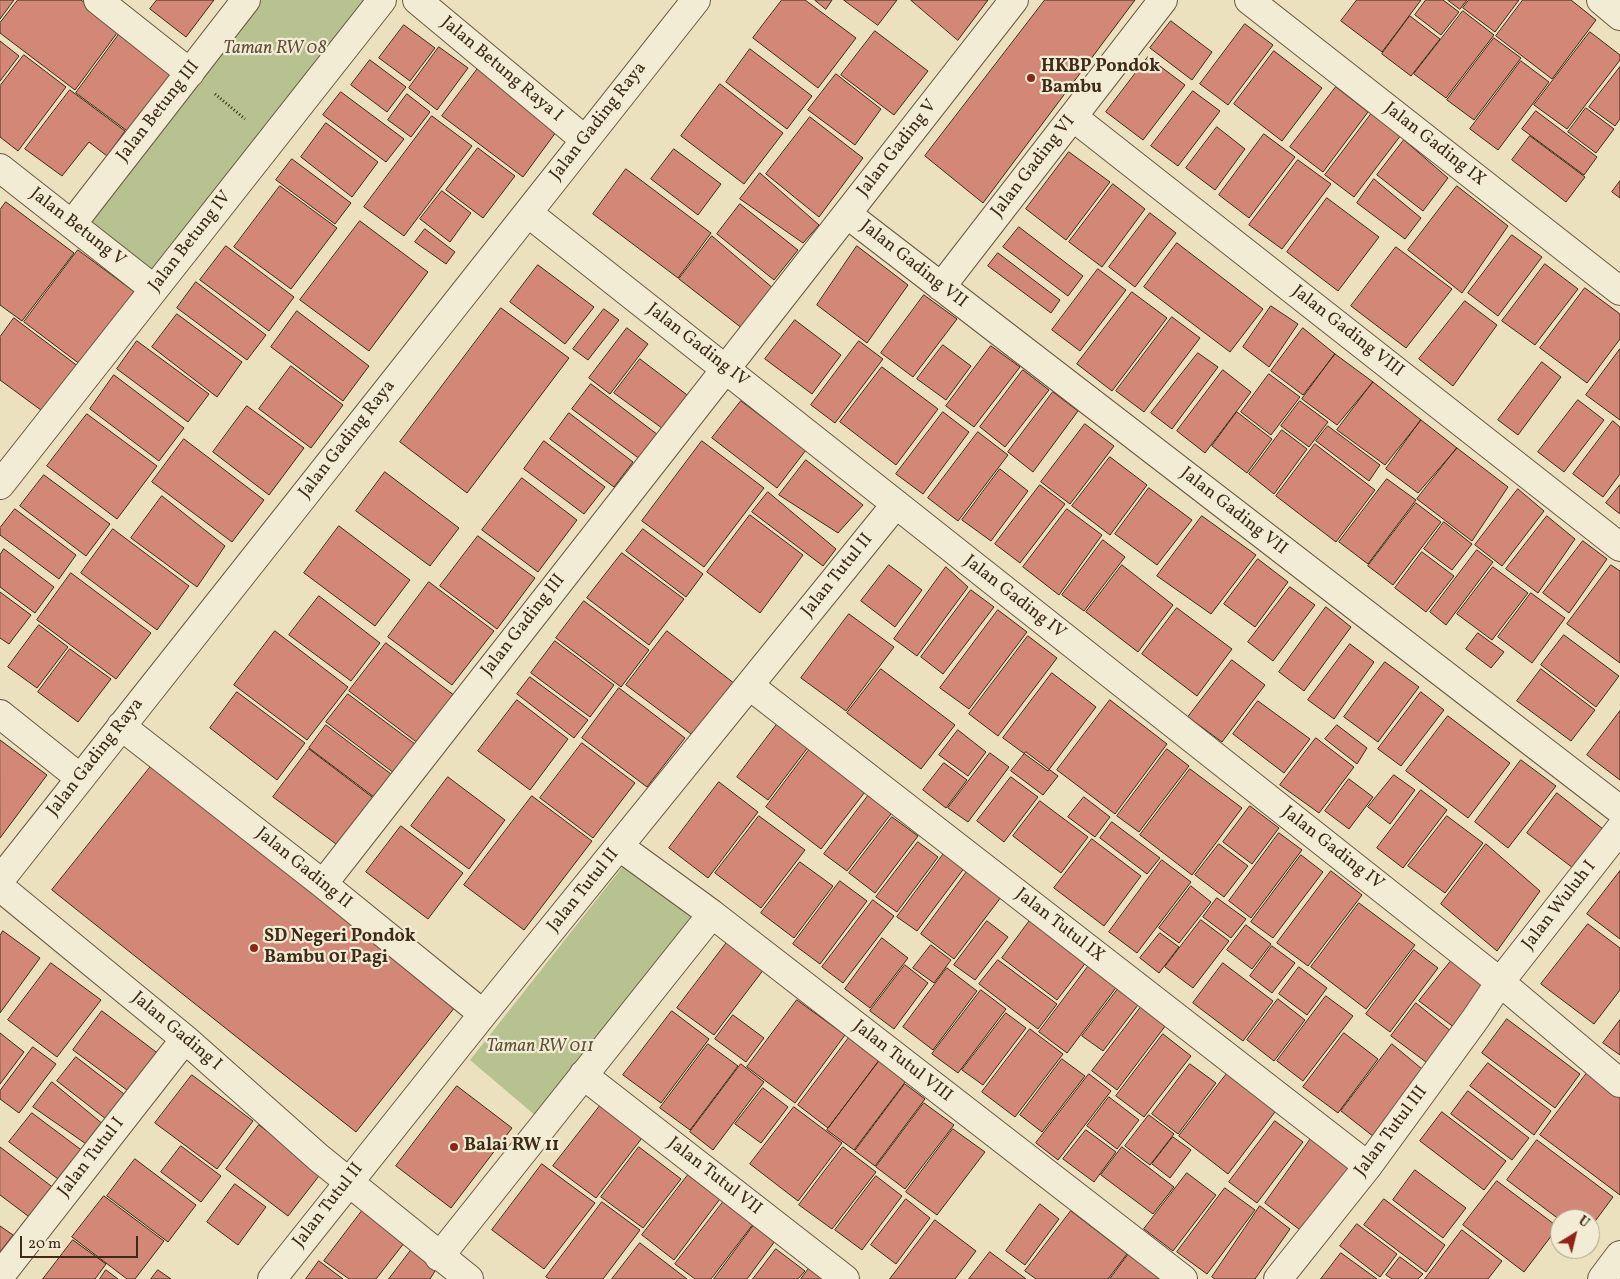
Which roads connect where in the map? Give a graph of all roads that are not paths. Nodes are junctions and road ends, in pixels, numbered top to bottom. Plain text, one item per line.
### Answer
1 (98, 0) edge
2 (246, 0) edge
3 (382, 0) edge
4 (417, 0) edge
5 (696, 0) edge
6 (1014, 0) edge
7 (1163, 0) edge
8 (1249, 0) edge
9 (1600, 0) edge
10 (1620, 16) edge
11 (190, 73) junction
12 (1073, 117) junction
13 (585, 140) junction
14 (0, 168) edge
15 (528, 213) junction
16 (847, 214) junction
17 (72, 224) junction
18 (941, 286) junction
19 (154, 289) junction
20 (1620, 291) edge
21 (726, 368) junction
22 (9, 454) edge
23 (0, 485) edge
24 (896, 504) junction
25 (1620, 547) edge
26 (750, 686) junction
27 (0, 714) edge
28 (121, 726) junction
29 (80, 778) junction
30 (1620, 810) edge
31 (1620, 829) edge
32 (620, 846) junction
33 (0, 880) edge
34 (323, 884) junction
35 (0, 886) edge
36 (712, 914) junction
37 (1500, 982) junction
38 (483, 1014) junction
39 (185, 1039) junction
40 (583, 1075) junction
41 (1620, 1083) edge
42 (1368, 1166) junction
43 (348, 1182) junction
44 (1620, 1255) edge
45 (439, 1257) junction
46 (0, 1276) edge
47 (272, 1279) edge
48 (469, 1279) edge
49 (845, 1279) edge
50 (1183, 1279) edge
51 (1278, 1279) edge
52 (1602, 1279) edge

1 - 11 street
2 - 11 street, Jalan Betung III
3 - 19 street, Jalan Betung IV
4 - 13 street, Jalan Betung Raya I
5 - 13 street, Jalan Gading Raya
6 - 16 street, Jalan Gading V
7 - 12 street, Jalan Gading VI
8 - 20 street, Jalan Gading IX
9 - 10 street
11 - 17 street, Jalan Betung III
12 - 18 street, Jalan Gading VI
12 - 25 street, Jalan Gading VIII
13 - 15 street, Jalan Gading Raya
14 - 17 street, Jalan Betung V
15 - 21 street, Jalan Gading IV
15 - 28 street, Jalan Gading Raya
16 - 18 street, Jalan Gading VII
16 - 21 street, Jalan Gading V
17 - 19 street, Jalan Betung V
18 - 30 street, Jalan Gading VII
19 - 22 street, Jalan Betung IV
21 - 24 street, Jalan Gading IV
21 - 34 street, Jalan Gading III
22 - 23 street, Jalan Betung IV
24 - 26 street, Jalan Tutul II
24 - 37 street, Jalan Gading IV
26 - 32 street, Jalan Tutul II
26 - 42 street, Jalan Tutul IX
27 - 29 street
28 - 29 street, Jalan Gading Raya
28 - 34 street, Jalan Gading II
29 - 33 street, Jalan Gading Raya
31 - 37 street, Jalan Wuluh I
32 - 36 street, Jalan Tutul VIII
32 - 38 street, Jalan Tutul II
34 - 38 street, Jalan Gading II
35 - 39 street, Jalan Gading I
36 - 40 street
36 - 50 street, Jalan Tutul VIII
37 - 41 street, Jalan Gading IV
37 - 42 street, Jalan Tutul III
38 - 43 street, Jalan Tutul II
39 - 43 street, Jalan Gading I
39 - 46 street, Jalan Tutul I
40 - 45 street
40 - 49 street, Jalan Tutul VII
42 - 51 street, Jalan Tutul III
43 - 45 street, Jalan Gading I
43 - 47 street, Jalan Tutul II
44 - 52 street
45 - 48 street, Jalan Gading I

